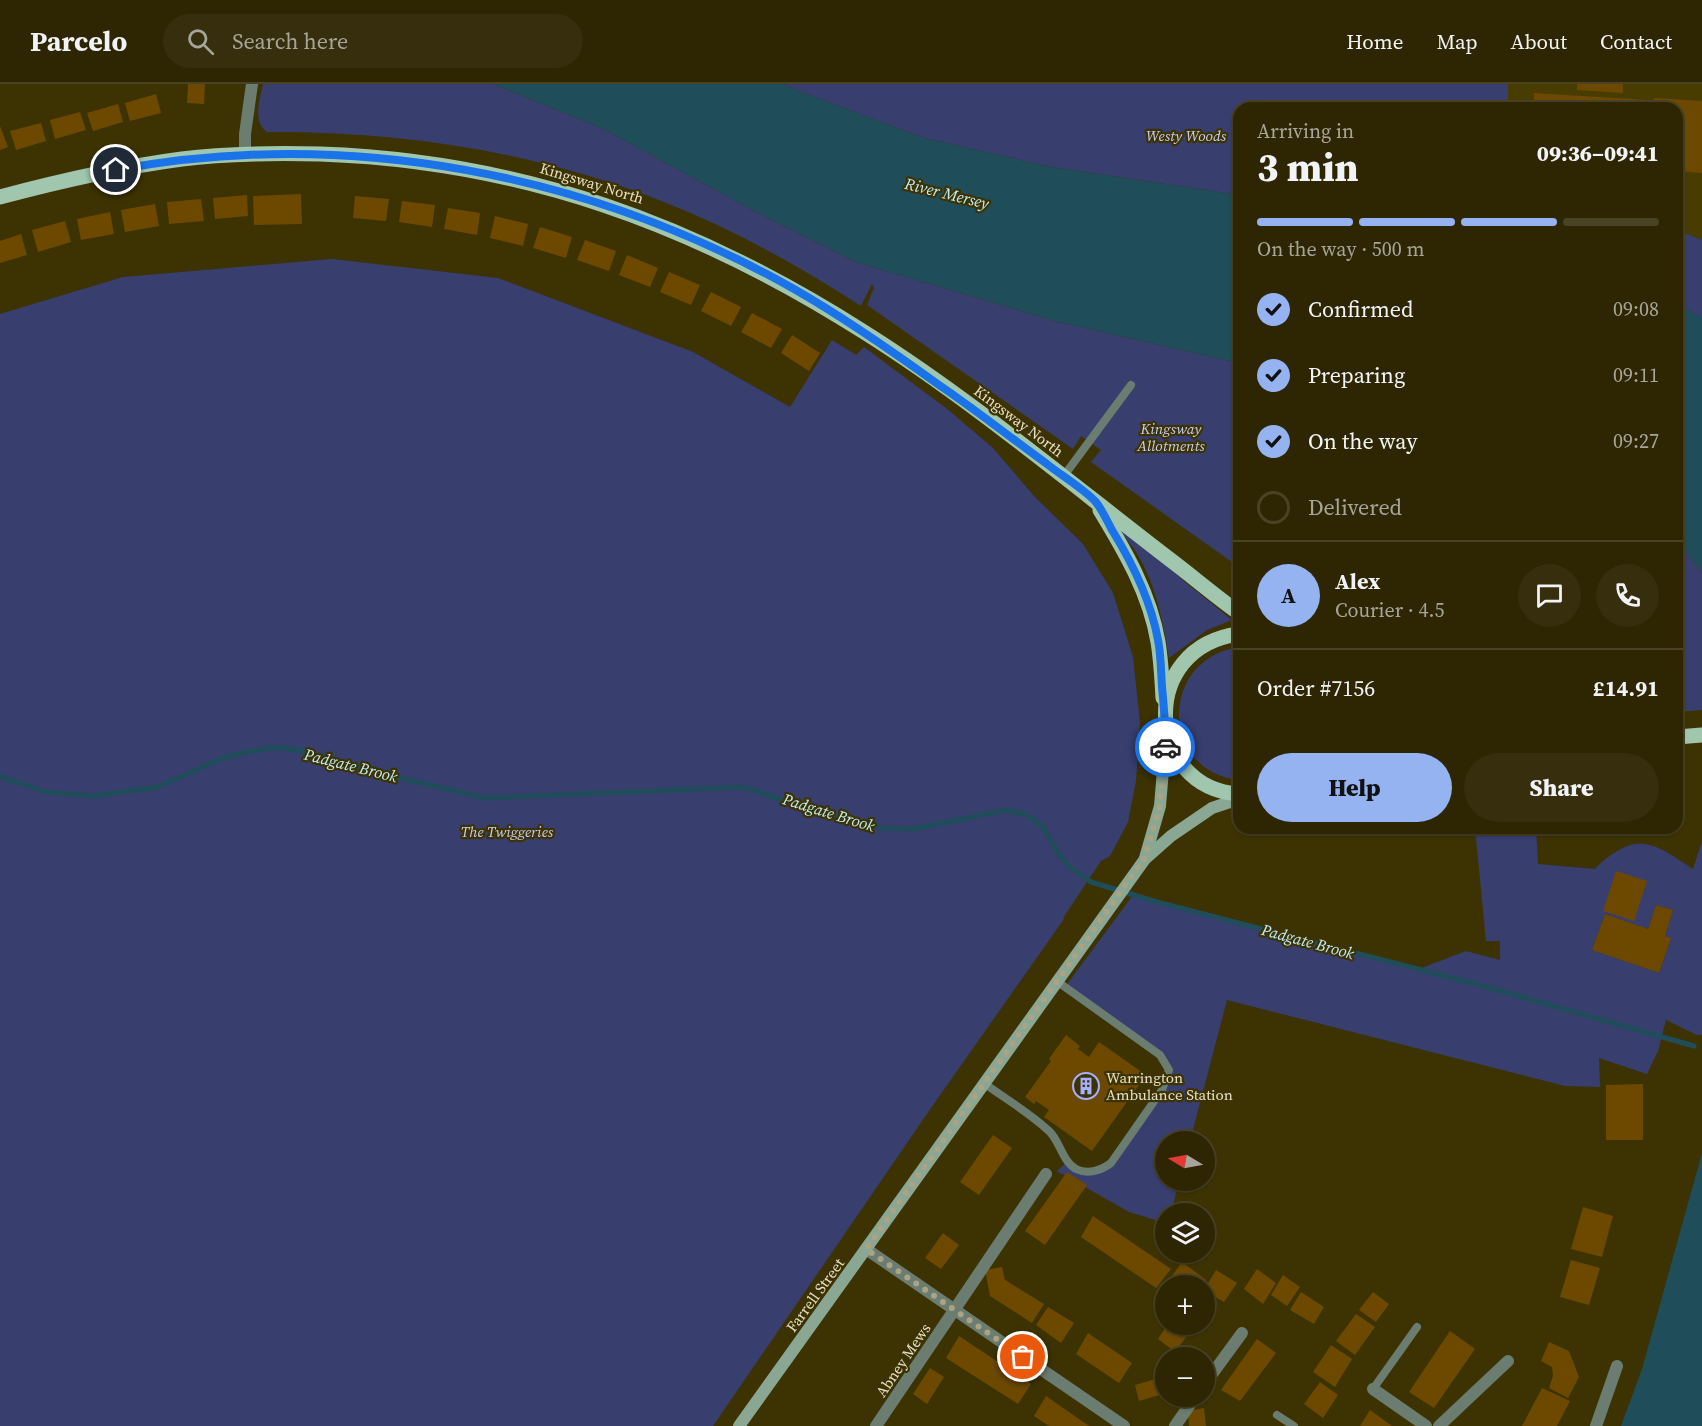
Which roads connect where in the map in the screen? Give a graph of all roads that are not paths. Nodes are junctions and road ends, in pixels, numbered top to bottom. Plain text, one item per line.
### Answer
1 (252, 84) edge
2 (245, 154) junction
3 (0, 197) edge
4 (1131, 385) dead end
5 (1064, 477) junction
6 (1096, 502) junction
7 (1233, 608) edge
8 (1233, 635) edge
9 (1165, 712) junction
10 (1166, 730) junction
11 (1699, 735) edge
12 (1683, 736) edge
13 (1233, 793) edge
14 (1233, 801) edge
15 (1141, 864) junction
16 (1058, 982) junction
17 (985, 1084) junction
18 (1046, 1174) dead end
19 (866, 1249) junction
20 (955, 1311) junction
21 (1417, 1327) dead end
22 (1242, 1333) dead end
23 (1508, 1361) dead end
24 (1617, 1366) dead end
25 (1215, 1370) edge
26 (1373, 1389) joint
27 (1188, 1407) edge
28 (1277, 1415) dead end
29 (739, 1426) edge
30 (876, 1426) edge
31 (1124, 1426) edge
32 (1175, 1426) edge
33 (1294, 1426) edge
34 (1426, 1426) edge
35 (1439, 1426) edge
36 (1596, 1426) edge

1 - 2 street
2 - 3 main road, Kingsway North
2 - 5 main road, Kingsway North
4 - 5 lane
5 - 6 main road, Kingsway North
6 - 7 main road, Kingsway North
6 - 9 main road, Kingsway North
8 - 9 main road
9 - 10 main road
10 - 13 main road
10 - 15 street, Farrell Street
11 - 12 main road
14 - 15 street, Farrell Street
15 - 16 street, Farrell Street
16 - 17 street, Farrell Street
16 - 17 lane
17 - 19 street, Farrell Street
18 - 20 street, Abney Mews
19 - 20 street
19 - 29 street, Farrell Street
20 - 30 street, Abney Mews
20 - 31 street
21 - 26 lane
22 - 25 street
23 - 35 street
24 - 36 street
26 - 34 street
27 - 32 street
28 - 33 lane

